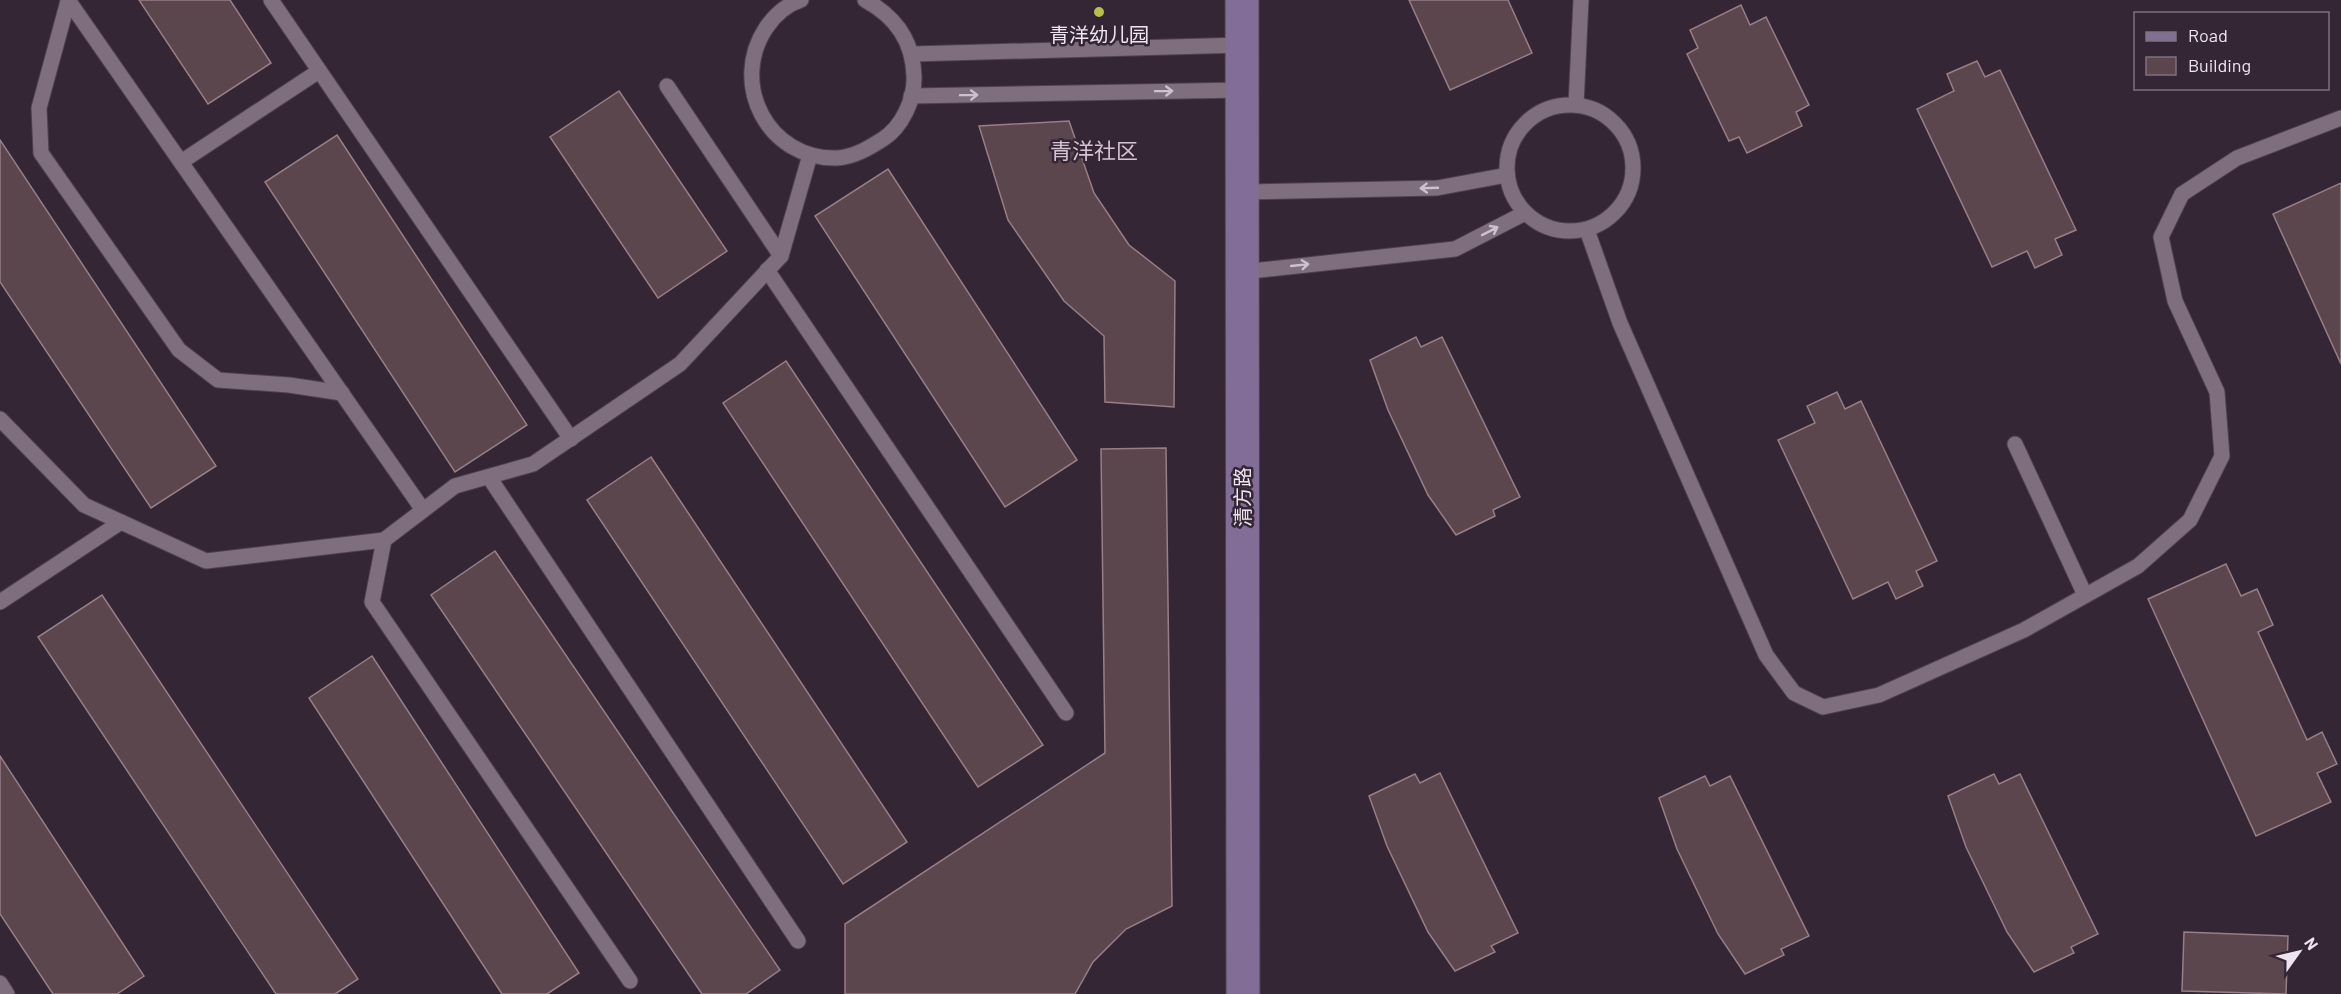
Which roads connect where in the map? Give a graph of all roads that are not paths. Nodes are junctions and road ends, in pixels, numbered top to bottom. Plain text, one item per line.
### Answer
1 (271, 0) edge
2 (801, 0) edge
3 (865, 0) edge
4 (1242, 0) edge
5 (1581, 0) edge
6 (68, 1) edge
7 (1242, 45) junction
8 (912, 54) junction
9 (319, 71) junction
10 (667, 86) dead end
11 (1242, 90) junction
12 (911, 96) junction
13 (1576, 105) junction
14 (2341, 118) edge
15 (810, 154) junction
16 (181, 162) junction
17 (1507, 175) junction
18 (1242, 192) junction
19 (1525, 213) junction
20 (1587, 230) junction
21 (781, 256) junction
22 (767, 270) junction
23 (1242, 272) junction
24 (342, 393) junction
25 (0, 419) edge
26 (571, 439) junction
27 (2015, 444) dead end
28 (489, 477) junction
29 (423, 510) junction
30 (121, 522) junction
31 (384, 540) junction
32 (2085, 595) junction
33 (0, 602) edge
34 (1066, 713) dead end
35 (798, 941) dead end
36 (630, 981) dead end
37 (0, 983) edge
38 (7, 994) edge
39 (1243, 994) edge

1 - 9 lane
2 - 15 lane
3 - 8 lane
4 - 7 street, 清方路
5 - 13 lane
6 - 16 lane
6 - 24 lane
7 - 8 lane
7 - 11 street, 清方路
8 - 12 lane
9 - 16 lane
9 - 26 lane
10 - 21 lane
12 -> 11 lane
11 - 18 street, 清方路
12 - 15 lane
13 - 17 lane
13 - 20 lane
14 - 32 lane
15 - 21 lane
16 - 24 lane
17 -> 18 lane
17 - 19 lane
18 - 23 street, 清方路
19 - 20 lane
23 -> 19 lane
20 - 32 lane
21 - 22 lane
22 - 26 lane
22 - 34 lane
23 - 39 street, 清方路
24 - 29 lane
25 - 30 lane
26 - 28 lane
27 - 32 lane
28 - 29 lane
28 - 35 lane
29 - 31 lane
30 - 31 lane
30 - 33 lane
31 - 36 lane
37 - 38 lane

